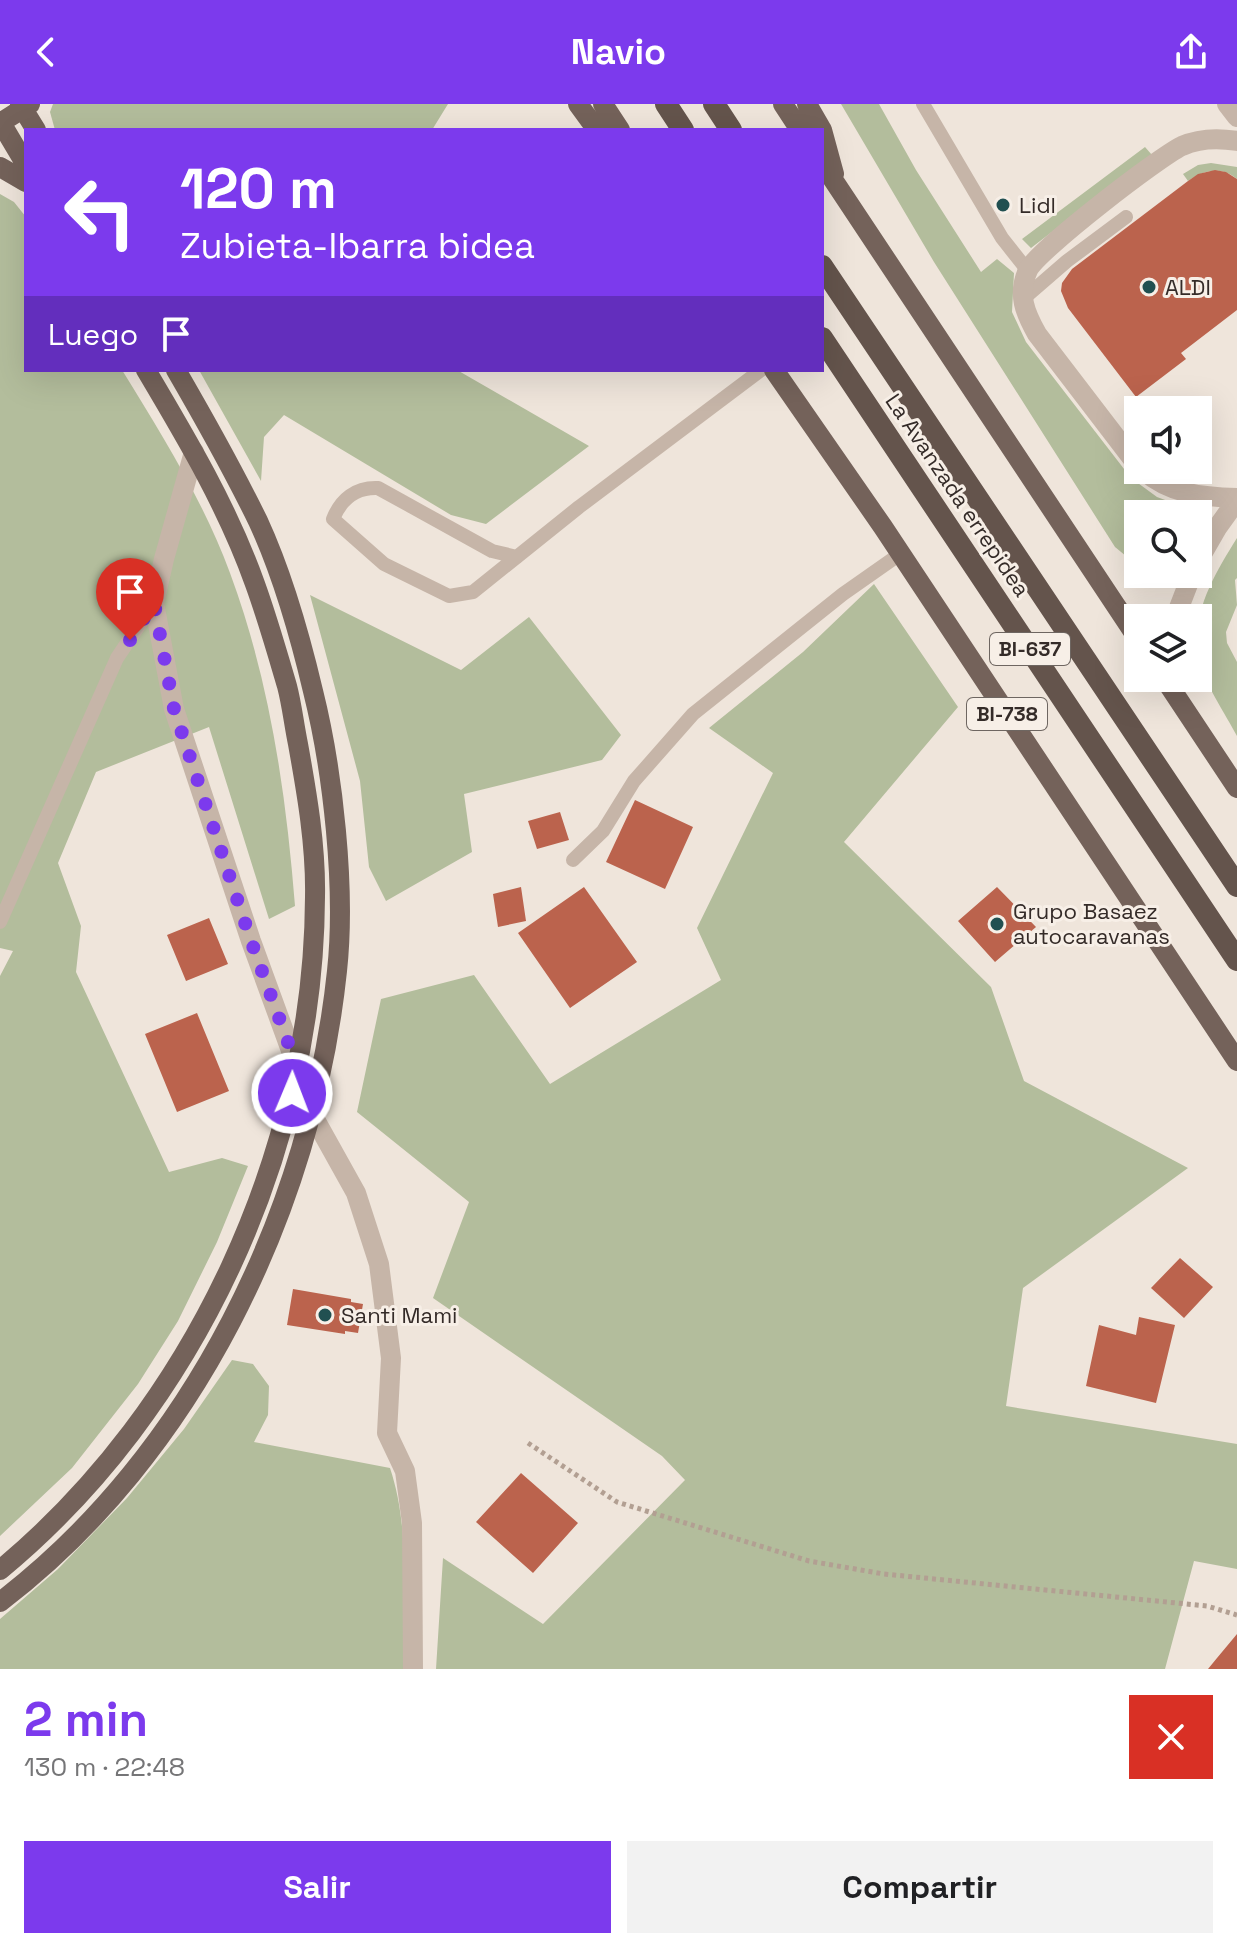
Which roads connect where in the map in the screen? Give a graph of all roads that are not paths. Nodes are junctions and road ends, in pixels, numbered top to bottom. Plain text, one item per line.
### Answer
1 (578, 104) edge
2 (603, 104) edge
3 (666, 104) edge
4 (714, 104) edge
5 (783, 104) edge
6 (807, 104) edge
7 (923, 104) edge
8 (1227, 104) edge
9 (24, 106) edge
10 (1237, 117) edge
11 (0, 122) edge
12 (35, 128) edge
13 (596, 128) edge
14 (619, 128) edge
15 (682, 128) edge
16 (730, 128) edge
17 (799, 128) edge
18 (821, 128) edge
19 (824, 137) edge
20 (1237, 141) edge
21 (24, 162) edge
22 (824, 166) edge
23 (0, 167) edge
24 (24, 181) edge
25 (837, 185) junction
26 (1126, 217) dead end
27 (824, 269) edge
28 (1028, 271) junction
29 (1022, 300) junction
30 (824, 341) edge
31 (147, 372) edge
32 (177, 372) edge
33 (758, 372) edge
34 (775, 372) edge
35 (1124, 448) edge
36 (194, 452) junction
37 (1163, 484) edge
38 (1237, 499) edge
39 (1212, 537) edge
40 (900, 554) junction
41 (517, 557) junction
42 (154, 603) junction
43 (1124, 618) edge
44 (1173, 692) edge
45 (1237, 788) edge
46 (573, 860) dead end
47 (1237, 886) edge
48 (0, 922) edge
49 (1237, 960) edge
50 (1237, 1061) edge
51 (297, 1067) junction
52 (312, 1114) junction
53 (0, 1570) edge
54 (0, 1602) edge
55 (413, 1669) edge

1 - 13 main road
2 - 14 main road
3 - 15 highway
4 - 16 highway
5 - 17 main road
6 - 18 main road
7 - 28 lane
8 - 10 street
9 - 11 main road
9 - 12 main road
11 - 21 main road
19 - 25 main road
20 - 28 street
22 - 25 main road
23 - 24 main road
25 - 43 main road
26 - 29 lane
27 - 47 highway, La Avanzada errepidea / BI-637
28 - 29 street
29 - 35 street
30 - 49 highway, La Avanzada errepidea / BI-637
31 - 36 main road
32 - 52 main road
33 - 41 lane
34 - 40 main road, BI-738
36 - 42 street
36 - 51 main road
37 - 38 street
38 - 39 street
40 - 46 lane
40 - 50 main road, BI-738
41 - 41 lane
42 - 48 lane
42 - 51 street
44 - 45 main road
51 - 53 main road
52 - 54 main road
52 - 55 street

